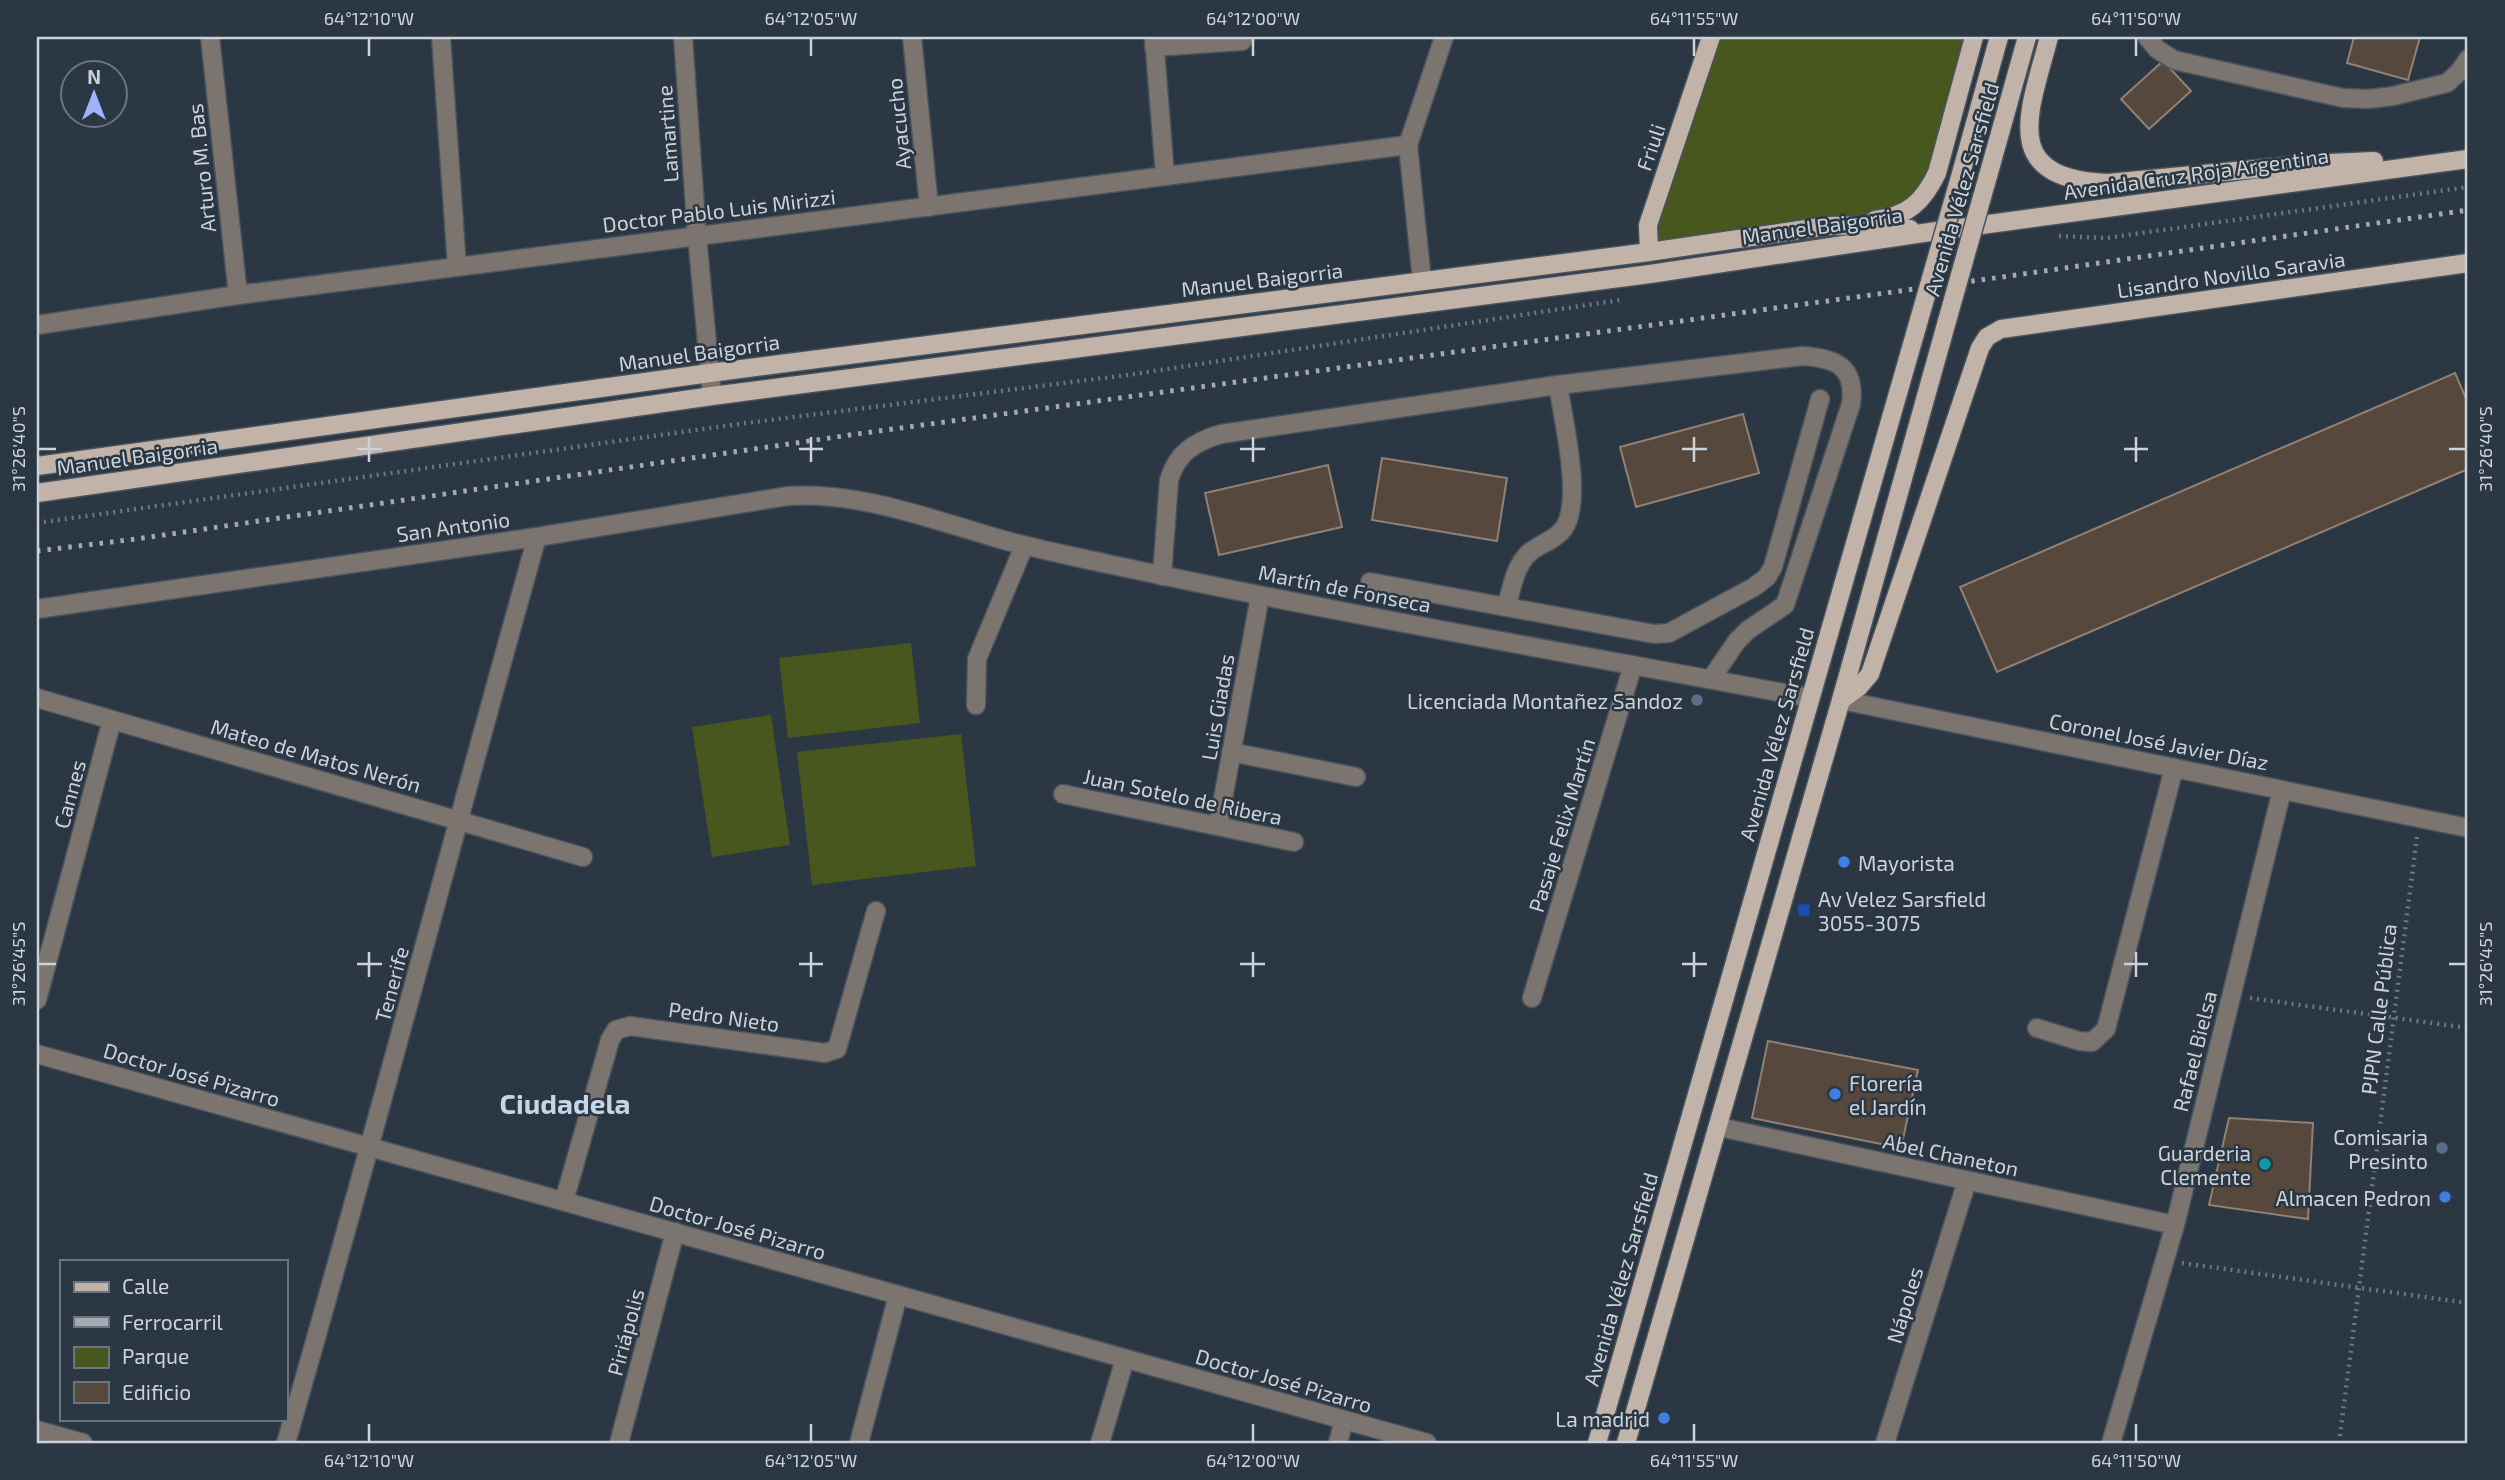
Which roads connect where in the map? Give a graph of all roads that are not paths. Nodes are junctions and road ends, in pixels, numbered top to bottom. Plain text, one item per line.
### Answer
1 (210, 37) edge
2 (441, 37) edge
3 (683, 37) edge
4 (912, 37) edge
5 (1245, 37) edge
6 (1444, 37) edge
7 (1711, 37) edge
8 (1974, 37) edge
9 (1999, 37) edge
10 (2027, 37) edge
11 (2049, 37) edge
12 (2147, 37) edge
13 (1154, 42) edge
14 (2468, 59) edge
15 (1408, 145) junction
16 (2468, 157) edge
17 (1165, 176) junction
18 (929, 207) junction
19 (1827, 226) junction
20 (1930, 232) junction
21 (697, 236) junction
22 (1649, 252) junction
23 (2468, 263) edge
24 (457, 267) junction
25 (1650, 274) junction
26 (1422, 281) junction
27 (238, 295) junction
28 (37, 325) edge
29 (710, 373) junction
30 (1558, 385) junction
31 (712, 396) junction
32 (1820, 399) dead end
33 (37, 466) edge
34 (37, 494) edge
35 (875, 503) joint
36 (537, 537) junction
37 (1024, 546) junction
38 (1162, 576) junction
39 (1370, 582) dead end
40 (1260, 596) junction
41 (1506, 607) junction
42 (37, 609) edge
43 (1633, 665) junction
44 (1711, 680) junction
45 (37, 698) edge
46 (1810, 698) junction
47 (1841, 700) junction
48 (976, 705) dead end
49 (112, 720) junction
50 (1231, 752) junction
51 (2175, 768) junction
52 (1356, 777) dead end
53 (2282, 790) junction
54 (1063, 794) dead end
55 (458, 820) junction
56 (1218, 826) junction
57 (2468, 828) edge
58 (1294, 842) dead end
59 (583, 857) dead end
60 (876, 911) dead end
61 (1532, 998) dead end
62 (37, 1000) edge
63 (2037, 1028) dead end
64 (37, 1054) edge
65 (1718, 1127) junction
66 (371, 1147) junction
67 (1967, 1181) junction
68 (564, 1201) junction
69 (2175, 1225) junction
70 (675, 1233) junction
71 (898, 1295) junction
72 (1125, 1359) junction
73 (1344, 1420) junction
74 (37, 1430) edge
75 (83, 1443) edge
76 (286, 1443) edge
77 (619, 1443) edge
78 (859, 1443) edge
79 (1100, 1443) edge
80 (1338, 1443) edge
81 (1427, 1443) edge
82 (1597, 1443) edge
83 (1626, 1443) edge
84 (1885, 1443) edge
85 (2111, 1443) edge

1 - 27 street, Arturo M. Bas
2 - 24 street
3 - 21 street, Lamartine
4 - 18 street, Ayacucho
5 - 13 street
6 - 15 street
7 - 22 main road, Friuli
8 - 19 main road
9 - 46 main road, Avenida Vélez Sarsfield, bridge
10 - 47 main road, Avenida Vélez Sarsfield, bridge
11 - 16 main road
12 - 14 street
13 - 17 street
15 - 17 street, Doctor Pablo Luis Mirizzi
15 - 26 street
16 - 20 main road, Avenida Cruz Roja Argentina
17 - 18 street, Doctor Pablo Luis Mirizzi
18 - 21 street, Doctor Pablo Luis Mirizzi
19 - 20 main road, Manuel Baigorria
19 - 22 main road, Manuel Baigorria
20 - 25 main road, Manuel Baigorria
21 - 24 street, Doctor Pablo Luis Mirizzi
21 - 29 street, Lamartine
22 - 25 street, Friuli
22 - 26 main road, Manuel Baigorria
23 - 47 main road, Lisandro Novillo Saravia
24 - 27 street, Doctor Pablo Luis Mirizzi
25 - 31 main road, Manuel Baigorria
26 - 29 main road, Manuel Baigorria
27 - 28 street, Doctor Pablo Luis Mirizzi
29 - 31 street, Lamartine
29 - 33 main road, Manuel Baigorria
30 - 38 street
30 - 41 street
30 - 44 street
31 - 34 main road, Manuel Baigorria
32 - 41 street
35 - 36 street, San Antonio
35 - 37 street, Martín de Fonseca
36 - 42 street, San Antonio
36 - 55 street, Tenerife
37 - 38 street, Martín de Fonseca
37 - 48 street
38 - 40 street, Martín de Fonseca
39 - 41 street
40 - 43 street, Martín de Fonseca
40 - 50 street, Luis Giadas
43 - 44 street, Martín de Fonseca
43 - 61 street, Pasaje Felix Martín
44 - 46 street, Martín de Fonseca
45 - 49 street, Mateo de Matos Nerón
46 - 82 main road, Avenida Vélez Sarsfield
47 - 51 street, Coronel José Javier Díaz
47 - 65 main road, Avenida Vélez Sarsfield
49 - 55 street, Mateo de Matos Nerón
49 - 62 street, Cannes
50 - 52 street
50 - 56 street, Luis Giadas
51 - 53 street, Coronel José Javier Díaz
51 - 63 street
53 - 57 street, Coronel José Javier Díaz
53 - 69 street, Rafael Bielsa
54 - 56 street, Juan Sotelo de Ribera
55 - 59 street, Mateo de Matos Nerón
55 - 66 street, Tenerife
56 - 58 street, Juan Sotelo de Ribera
60 - 68 street, Pedro Nieto
64 - 66 street, Doctor José Pizarro
65 - 67 street, Abel Chaneton
65 - 83 main road, Avenida Vélez Sarsfield
66 - 68 street, Doctor José Pizarro
66 - 76 street, Tenerife
67 - 69 street, Abel Chaneton
67 - 84 street, Nápoles
68 - 70 street, Doctor José Pizarro
69 - 85 street, Rafael Bielsa
70 - 71 street, Doctor José Pizarro
70 - 77 street, Piriápolis
71 - 72 street, Doctor José Pizarro
71 - 78 street
72 - 73 street, Doctor José Pizarro
72 - 79 street
73 - 80 street
73 - 81 street, Doctor José Pizarro
74 - 75 street

